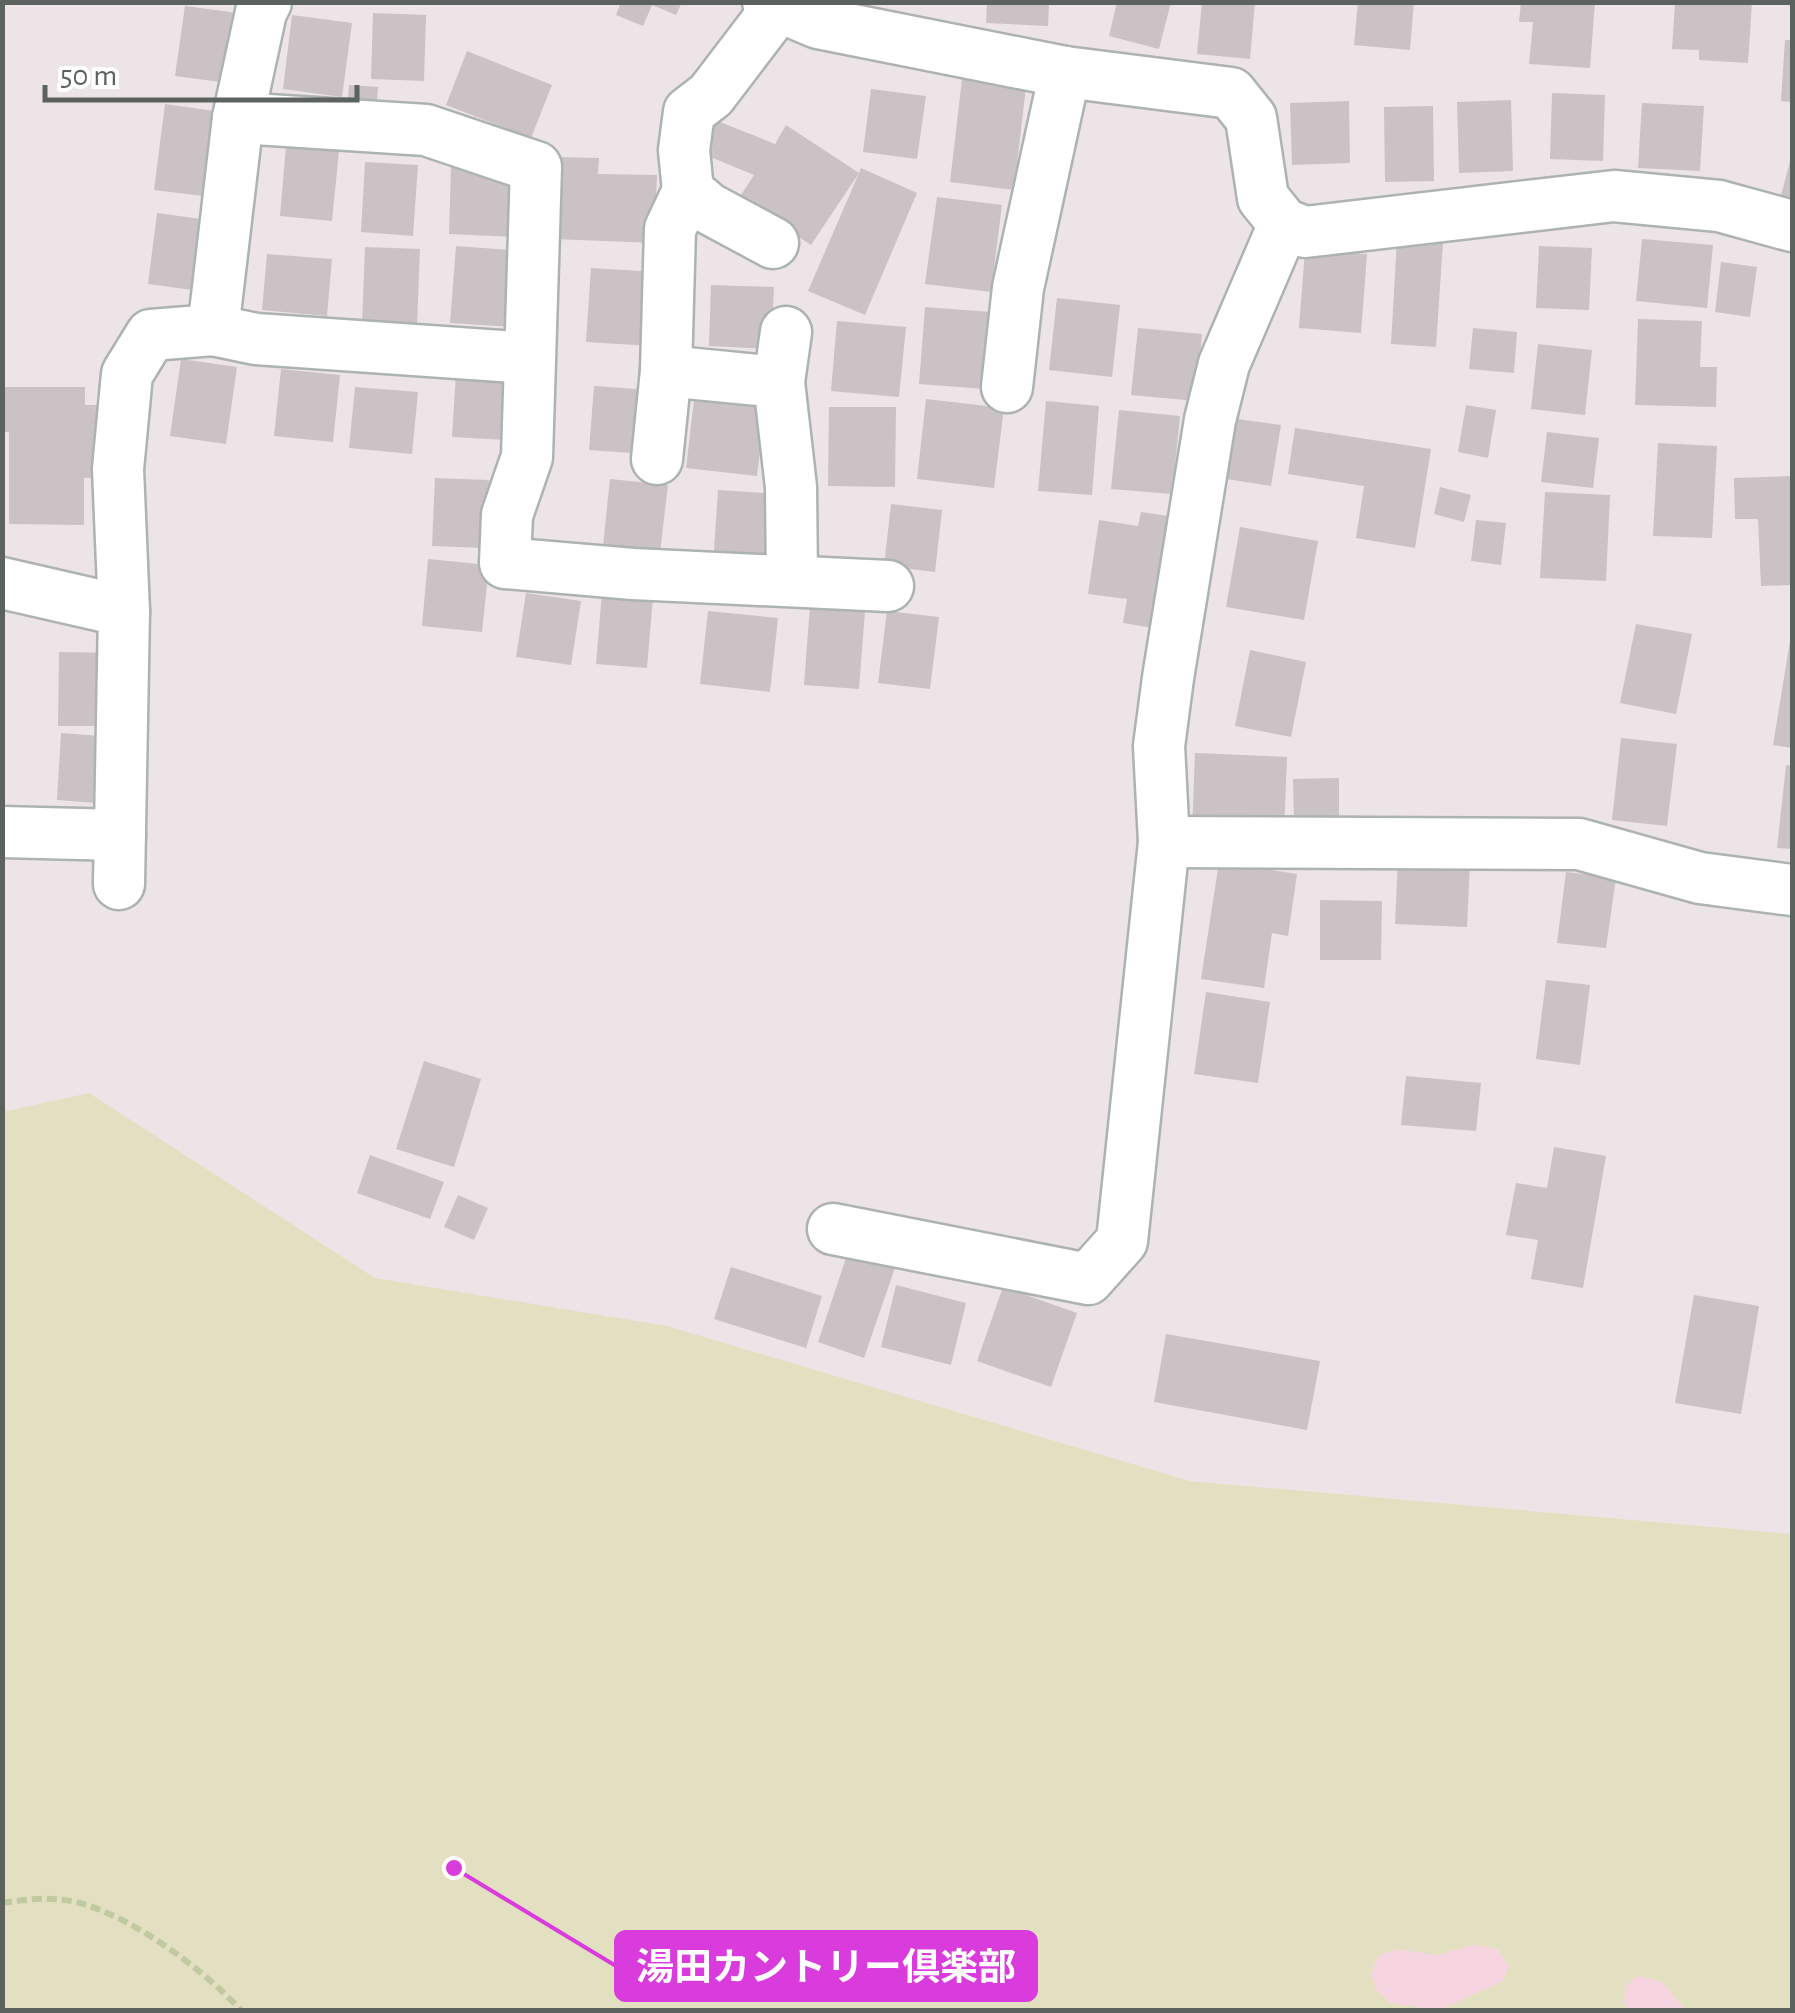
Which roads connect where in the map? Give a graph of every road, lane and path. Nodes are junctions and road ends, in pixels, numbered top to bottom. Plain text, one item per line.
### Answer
1 (266, 2) edge
2 (773, 5) edge
3 (1065, 72) junction
4 (238, 118) junction
5 (688, 191) junction
6 (1284, 224) junction
7 (1792, 226) edge
8 (773, 243) dead end
9 (213, 330) junction
10 (786, 332) dead end
11 (529, 358) junction
12 (666, 371) junction
13 (780, 382) junction
14 (1007, 387) dead end
15 (657, 459) dead end
16 (792, 579) junction
17 (2, 583) edge
18 (888, 586) dead end
19 (124, 611) junction
20 (2, 832) edge
21 (1164, 842) junction
22 (1792, 890) edge
23 (833, 1229) dead end
24 (2, 1903) edge
25 (241, 2010) edge

1 - 4 street
2 - 3 street
2 - 5 street
3 - 6 street
3 - 14 street
4 - 9 street
4 - 11 street
5 - 8 street
5 - 12 street
6 - 7 street
6 - 21 street
9 - 11 street
9 - 19 street
10 - 13 street
11 - 16 street
12 - 13 street
12 - 15 street
13 - 16 street
16 - 18 street
17 - 19 street
19 - 20 street
21 - 22 street
21 - 23 street
24 - 25 path

